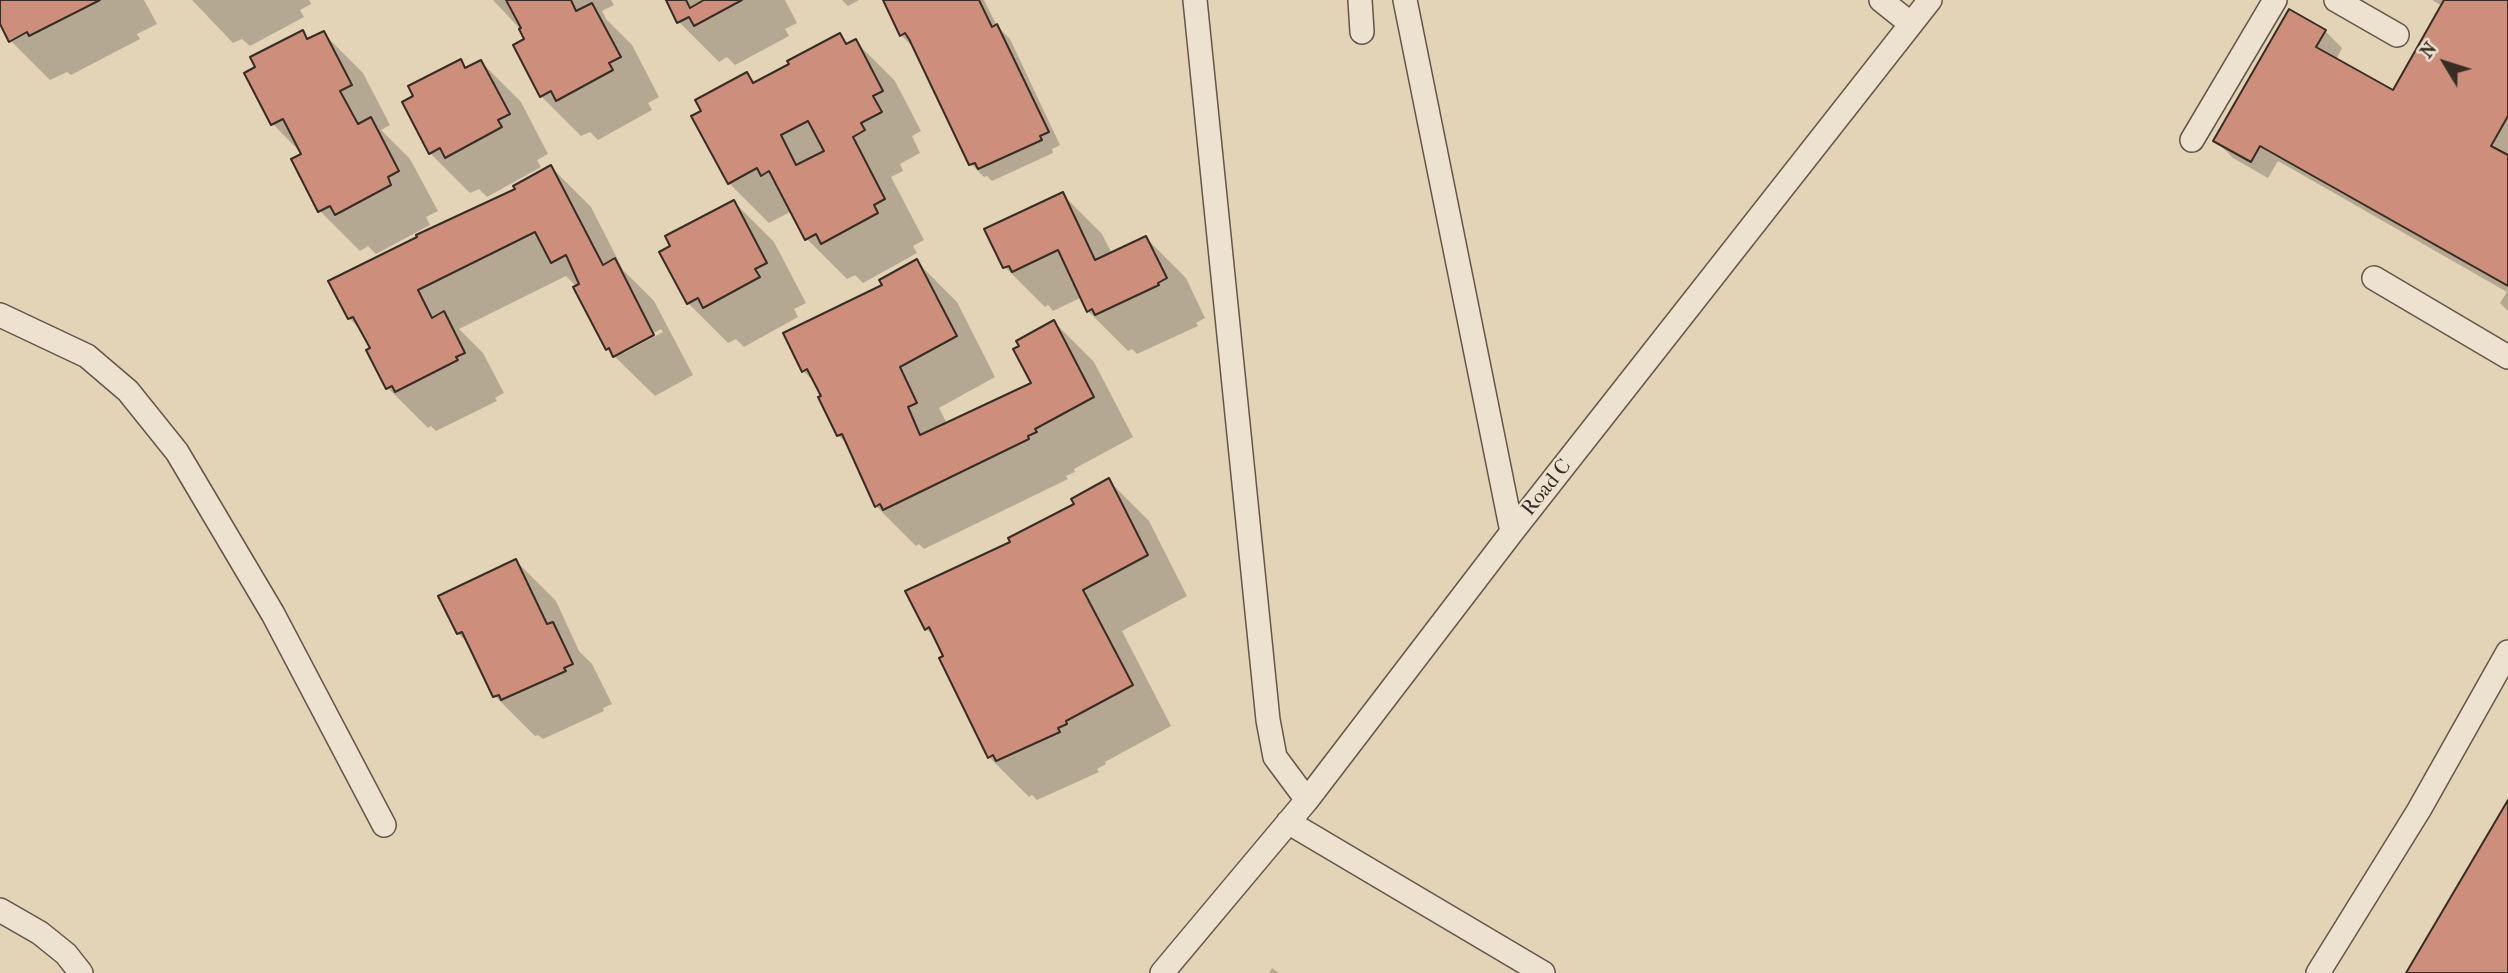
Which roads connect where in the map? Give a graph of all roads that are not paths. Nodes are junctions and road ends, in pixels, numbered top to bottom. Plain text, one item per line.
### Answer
1 (1195, 0) edge
2 (1360, 0) edge
3 (1405, 0) edge
4 (1881, 0) edge
5 (1930, 0) edge
6 (2275, 0) edge
7 (2336, 0) edge
8 (1911, 24) junction
9 (1362, 32) dead end
10 (2397, 35) dead end
11 (2192, 140) dead end
12 (2374, 278) dead end
13 (0, 315) edge
14 (2508, 357) edge
15 (1512, 532) junction
16 (2508, 652) edge
17 (1307, 800) junction
18 (1288, 822) junction
19 (384, 825) dead end
20 (0, 910) edge
21 (82, 973) edge
22 (1162, 973) edge
23 (1543, 973) edge
24 (2318, 973) edge

1 - 17 street
2 - 9 street
3 - 15 street
4 - 8 street
5 - 8 street, Road C
6 - 11 street
7 - 10 street
8 - 15 street, Road C
12 - 14 street
13 - 19 street
15 - 17 street, Road C
16 - 24 street
17 - 18 street, Road C
18 - 22 street, Road C
18 - 23 street
20 - 21 street

